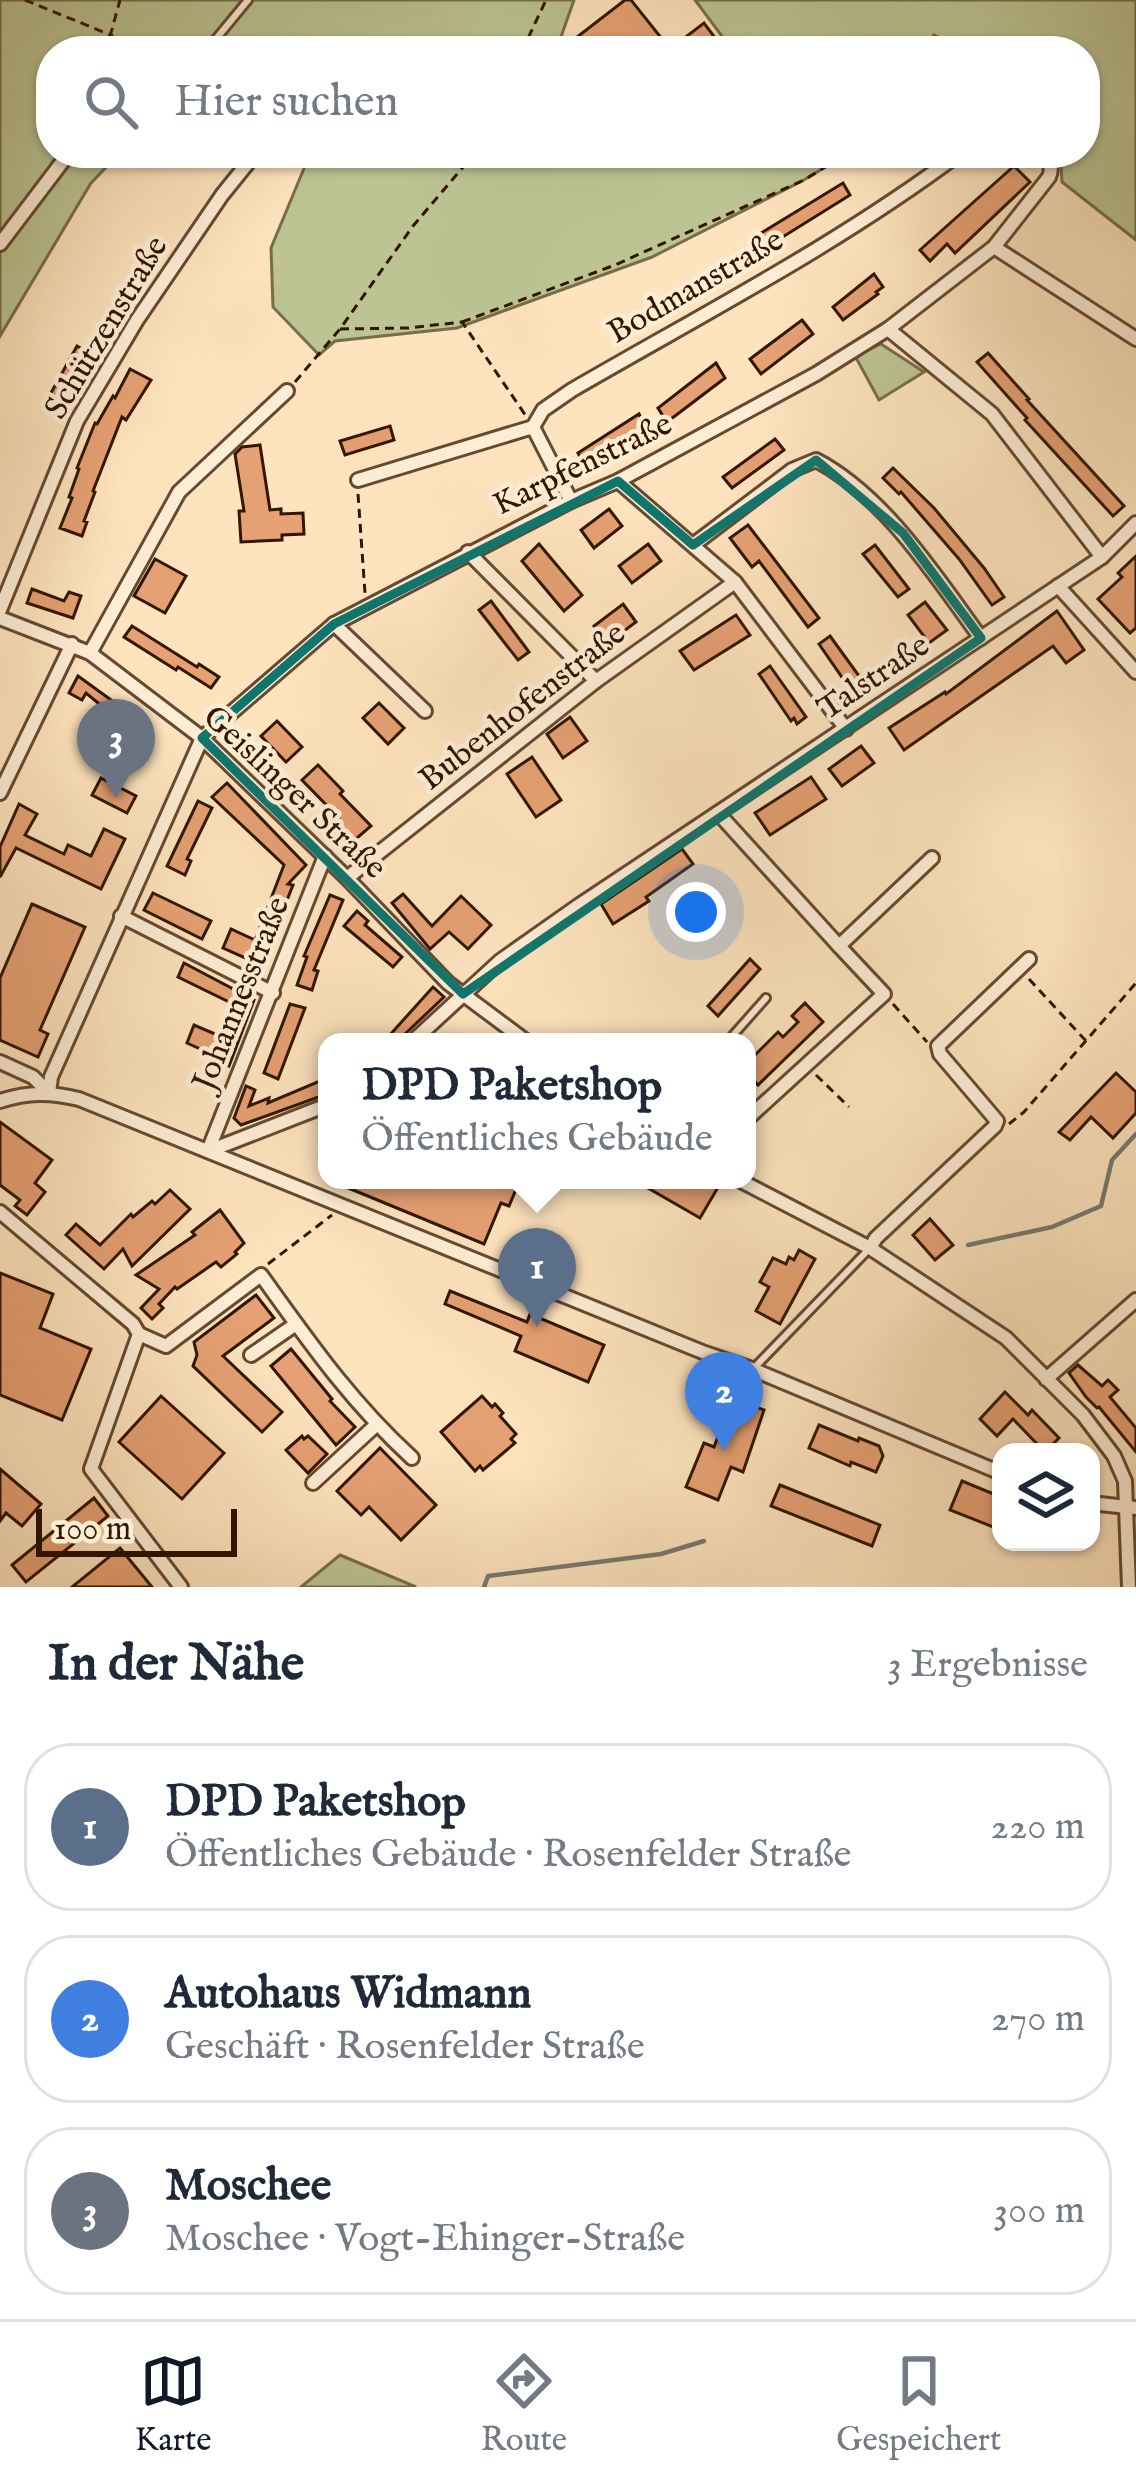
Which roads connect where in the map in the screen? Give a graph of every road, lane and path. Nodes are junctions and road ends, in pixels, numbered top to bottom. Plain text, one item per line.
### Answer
1 (25, 0) edge
2 (121, 0) edge
3 (248, 0) edge
4 (546, 0) edge
5 (112, 36) joint
6 (218, 36) edge
7 (529, 36) edge
8 (58, 168) edge
9 (244, 168) edge
10 (465, 168) edge
11 (823, 168) edge
12 (940, 168) edge
13 (1050, 168) edge
14 (0, 244) edge
15 (994, 247) junction
16 (462, 322) junction
17 (340, 329) junction
18 (888, 329) junction
19 (1136, 339) edge
20 (287, 391) joint
21 (533, 427) junction
22 (358, 480) dead end
23 (618, 481) junction
24 (571, 500) junction
25 (359, 506) dead end
26 (1136, 523) edge
27 (693, 545) junction
28 (469, 552) junction
29 (1102, 556) junction
30 (735, 583) junction
31 (365, 584) dead end
32 (1058, 586) junction
33 (0, 614) edge
34 (334, 624) junction
35 (981, 638) junction
36 (72, 644) junction
37 (90, 653) junction
38 (1136, 672) edge
39 (596, 681) junction
40 (425, 711) dead end
41 (846, 729) junction
42 (202, 738) junction
43 (0, 793) edge
44 (718, 813) junction
45 (325, 856) junction
46 (932, 858) dead end
47 (347, 878) junction
48 (121, 916) junction
49 (839, 946) junction
50 (1024, 964) joint
51 (1136, 983) edge
52 (273, 993) junction
53 (463, 994) junction
54 (884, 994) junction
55 (766, 998) dead end
56 (422, 1033) edge
57 (514, 1033) edge
58 (735, 1033) edge
59 (1086, 1041) junction
60 (938, 1046) junction
61 (0, 1062) edge
62 (807, 1065) junction
63 (50, 1094) junction
64 (0, 1101) edge
65 (849, 1107) dead end
66 (318, 1108) edge
67 (756, 1112) edge
68 (995, 1126) junction
69 (208, 1151) junction
70 (756, 1189) edge
71 (343, 1206) junction
72 (0, 1212) edge
73 (870, 1248) junction
74 (261, 1275) junction
75 (1136, 1300) edge
76 (296, 1324) junction
77 (139, 1334) junction
78 (251, 1355) dead end
79 (752, 1369) junction
80 (1046, 1379) junction
81 (376, 1425) junction
82 (412, 1458) dead end
83 (992, 1469) edge
84 (314, 1483) dead end
85 (1100, 1503) edge
86 (1132, 1504) edge
87 (182, 1587) edge
88 (1129, 1587) edge

1 - 5 path
2 - 5 path
3 - 6 lane
4 - 7 path
8 - 14 street
9 - 33 street, Schützenstraße
10 - 17 path
11 - 16 path
12 - 21 street, Bodmanstraße
13 - 15 street
15 - 18 street, Karpfenstraße
15 - 19 street
16 - 17 path
16 - 21 path
17 - 20 path
18 - 23 street, Karpfenstraße
18 - 29 street
20 - 37 street
21 - 22 street
21 - 24 street
23 - 24 street, Karpfenstraße
23 - 27 street
24 - 28 street, Karpfenstraße
25 - 31 path
26 - 29 street, Talstraße
27 - 30 street
27 - 35 street
28 - 34 street, Karpfenstraße
28 - 39 street
29 - 32 street, Talstraße
30 - 39 street, Bubenhofenstraße
30 - 41 street
32 - 35 street, Talstraße
32 - 38 street
33 - 36 street, Geislinger Straße
34 - 40 street
34 - 42 street, Karpfenstraße
35 - 41 street, Talstraße
36 - 37 street, Geislinger Straße
36 - 43 street
37 - 42 street, Geislinger Straße
39 - 47 street, Bubenhofenstraße
41 - 44 street, Talstraße
42 - 45 street, Geislinger Straße
42 - 48 street
44 - 49 street
44 - 53 street, Talstraße
45 - 47 street, Geislinger Straße
45 - 52 street, Johannesstraße
46 - 49 street
47 - 53 street, Geislinger Straße
48 - 52 street
48 - 63 street
49 - 54 street
50 - 59 path
50 - 60 street
51 - 59 path
52 - 69 street, Johannesstraße
53 - 56 street, Talstraße
53 - 57 street, Geislinger Straße
54 - 60 path
54 - 62 street
55 - 58 lane
59 - 68 path
60 - 68 street
61 - 63 street
62 - 65 path
62 - 67 street
63 - 64 street
63 - 69 street
66 - 69 street
68 - 73 street
69 - 71 street
70 - 73 street
71 - 74 path
71 - 79 street
72 - 77 street
73 - 79 lane
73 - 80 street
74 - 76 street
74 - 77 street
75 - 80 street
76 - 78 street
76 - 81 street
77 - 87 street
79 - 83 street
80 - 86 street
81 - 82 street
81 - 84 street
85 - 86 street
86 - 88 street

